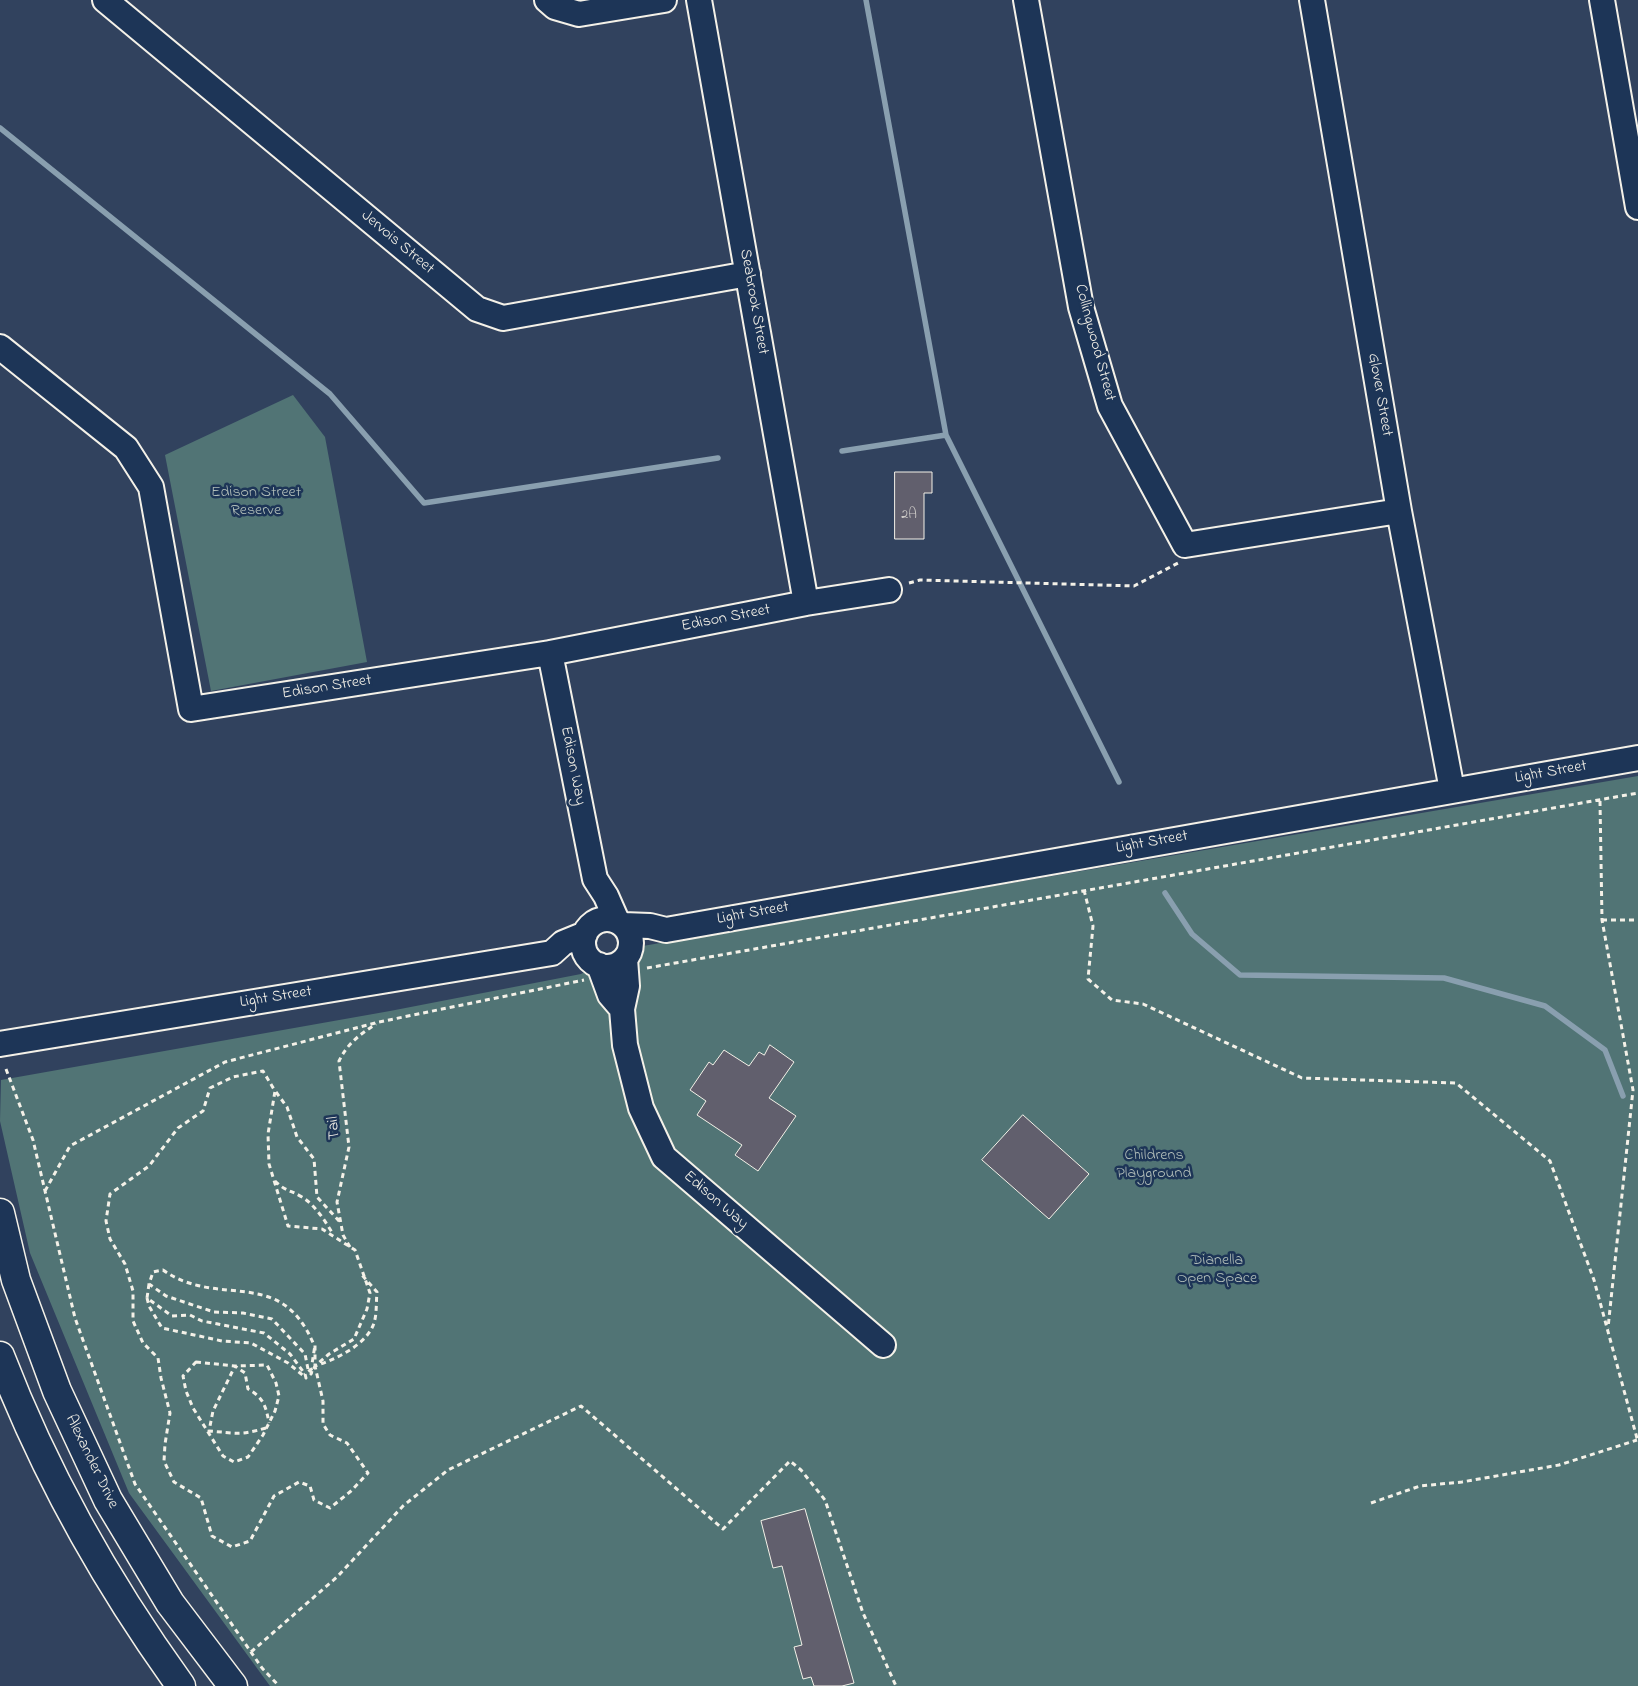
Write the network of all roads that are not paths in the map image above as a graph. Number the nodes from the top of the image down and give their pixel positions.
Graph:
1 (105, 0) edge
2 (547, 0) edge
3 (664, 0) edge
4 (699, 0) edge
5 (1026, 0) edge
6 (1312, 0) edge
7 (1602, 0) edge
8 (1638, 207) edge
9 (748, 274) junction
10 (0, 347) edge
11 (1399, 511) junction
12 (889, 590) road end
13 (806, 603) junction
14 (550, 653) junction
15 (1638, 758) edge
16 (1452, 790) junction
17 (594, 879) junction
18 (620, 923) junction
19 (666, 930) junction
20 (587, 931) junction
21 (552, 953) junction
22 (612, 963) junction
23 (0, 1044) edge
24 (0, 1213) edge
25 (883, 1345) dead end
26 (0, 1356) edge
27 (181, 1686) edge
28 (232, 1686) edge

1 - 9 street, Jervois Street
2 - 3 street
4 - 9 street, Seabrook Street
5 - 11 street, Collingwood Street
6 - 11 street, Glover Street
7 - 8 street
9 - 13 street, Seabrook Street
10 - 14 street, Edison Street
11 - 16 street, Glover Street
12 - 13 street, Edison Street
13 - 14 street, Edison Street
14 - 17 street, Edison Way
15 - 16 street, Light Street
16 - 19 street, Light Street
17 - 18 street, Edison Way
17 - 20 street, Edison Way
18 - 19 street, Light Street
18 - 20 street
18 - 22 street
19 - 22 street, Light Street
20 - 21 street, Light Street
20 - 22 street
21 - 22 street, Light Street
21 - 23 street, Light Street
22 - 25 street, Edison Way
24 - 28 main road, Alexander Drive
26 - 27 main road

